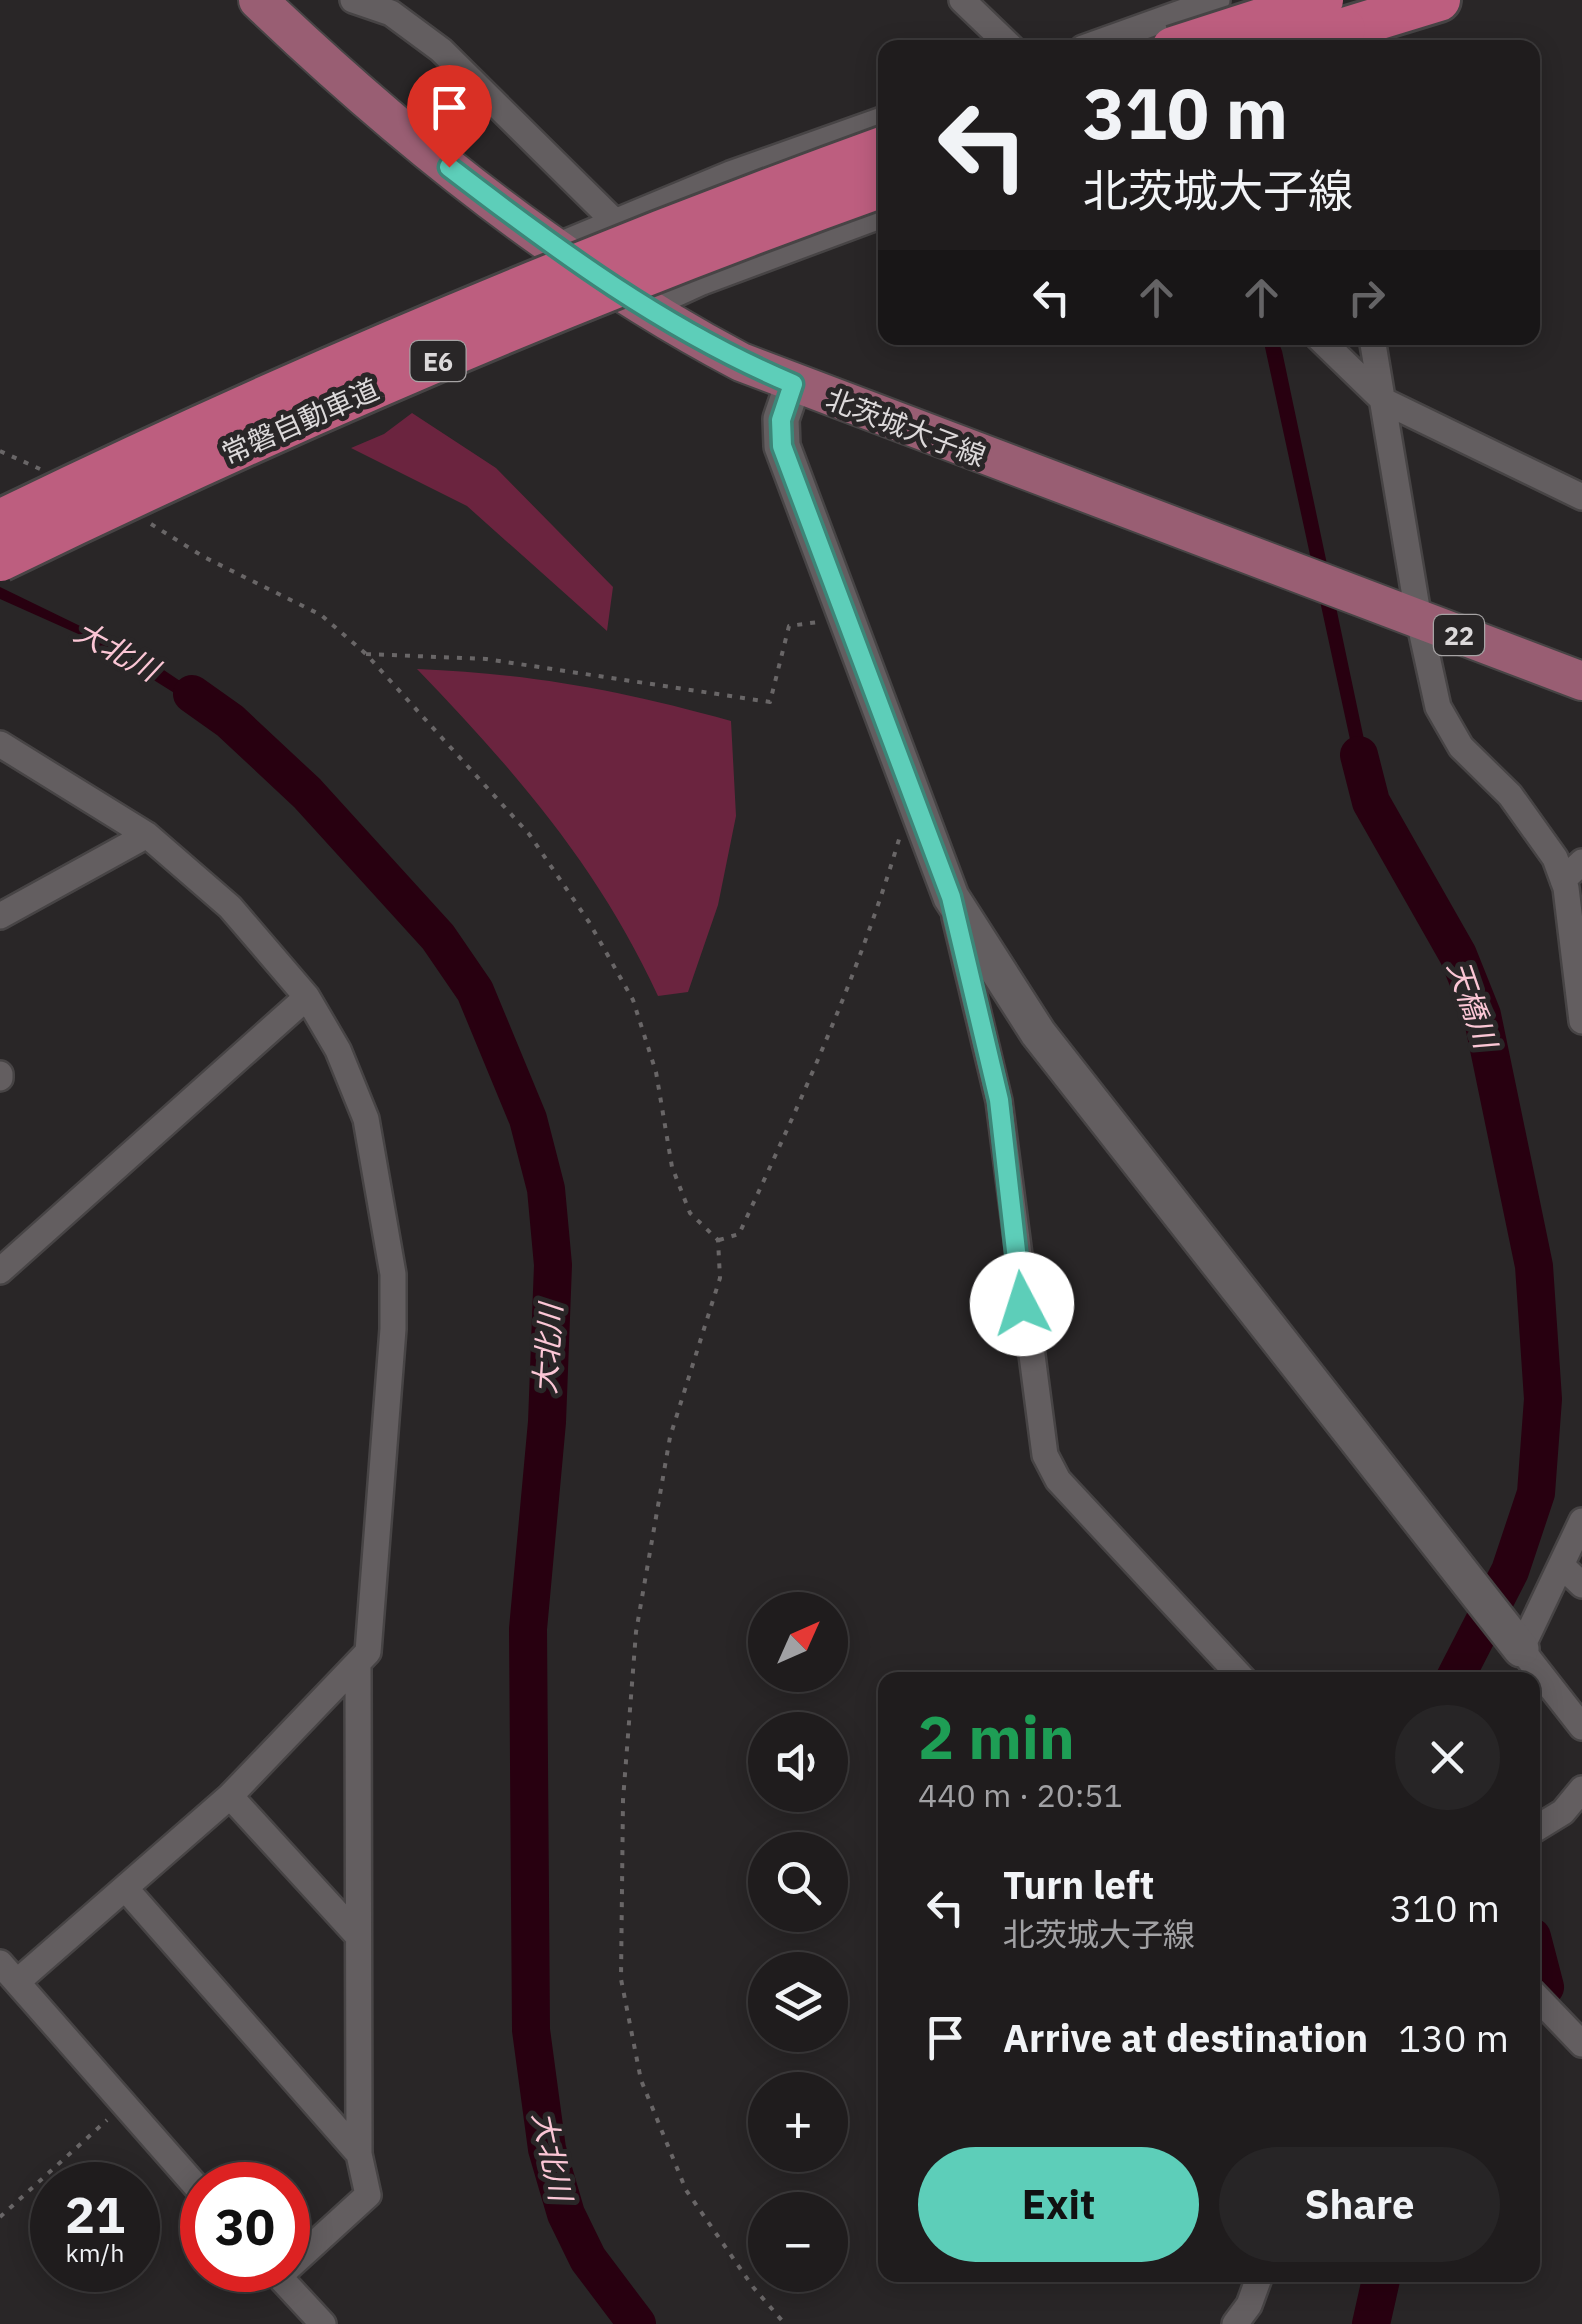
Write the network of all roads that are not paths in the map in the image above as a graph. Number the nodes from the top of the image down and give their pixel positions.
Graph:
1 (258, 0) edge
2 (353, 0) edge
3 (962, 0) edge
4 (1217, 0) edge
5 (1311, 0) edge
6 (1439, 0) edge
7 (1332, 26) edge
8 (1004, 40) edge
9 (1105, 40) edge
10 (1231, 40) edge
11 (1303, 40) edge
12 (878, 121) edge
13 (878, 151) edge
14 (878, 188) edge
15 (878, 217) edge
16 (615, 222) junction
17 (556, 246) junction
18 (645, 308) junction
19 (1325, 345) edge
20 (1373, 345) edge
21 (793, 384) junction
22 (1384, 401) junction
23 (1582, 498) edge
24 (0, 521) edge
25 (0, 560) edge
26 (1418, 620) junction
27 (1582, 680) edge
28 (0, 744) edge
29 (147, 835) junction
30 (1573, 871) edge
31 (951, 897) junction
32 (0, 916) edge
33 (308, 997) junction
34 (1582, 1021) edge
35 (0, 1271) edge
36 (1582, 1521) edge
37 (1561, 1565) junction
38 (1582, 1585) edge
39 (1521, 1648) junction
40 (358, 1667) junction
41 (1237, 1672) edge
42 (1540, 1672) edge
43 (1540, 1673) edge
44 (1582, 1727) edge
45 (1582, 1789) edge
46 (230, 1796) junction
47 (1540, 1826) edge
48 (125, 1888) junction
49 (358, 1936) junction
50 (8, 1972) edge
51 (1540, 2000) edge
52 (1582, 2044) edge
53 (360, 2154) junction
54 (180, 2168) edge
55 (310, 2246) edge
56 (1258, 2282) edge
57 (298, 2292) edge
58 (323, 2324) edge
59 (1235, 2324) edge

1 - 17 main road, 北茨城大子線 / 22
2 - 16 street
3 - 8 street
4 - 9 street
5 - 7 street
6 - 7 highway
7 - 10 highway, bridge
7 - 11 highway, bridge
12 - 16 street
13 - 24 highway, 常磐自動車道 / E6, bridge
14 - 25 highway, 常磐自動車道 / E6, bridge
15 - 18 street
16 - 17 street
17 - 18 main road, 北茨城大子線 / 22
18 - 21 main road, 北茨城大子線 / 22
19 - 22 street
20 - 22 street
21 - 26 main road, 北茨城大子線 / 22
21 - 31 street
22 - 23 street
22 - 26 street
26 - 27 main road, 北茨城大子線 / 22
26 - 30 street
28 - 29 street
29 - 32 street
29 - 33 street
30 - 34 street
31 - 39 street
31 - 41 street
33 - 35 street
33 - 40 street
36 - 37 street
37 - 38 street
37 - 39 street
39 - 42 street
40 - 46 street
40 - 49 street
43 - 44 street
45 - 47 street
46 - 48 street
46 - 49 street
48 - 50 street
48 - 53 street
49 - 53 street
50 - 54 street
51 - 52 street
53 - 55 street
56 - 59 street
57 - 58 street

